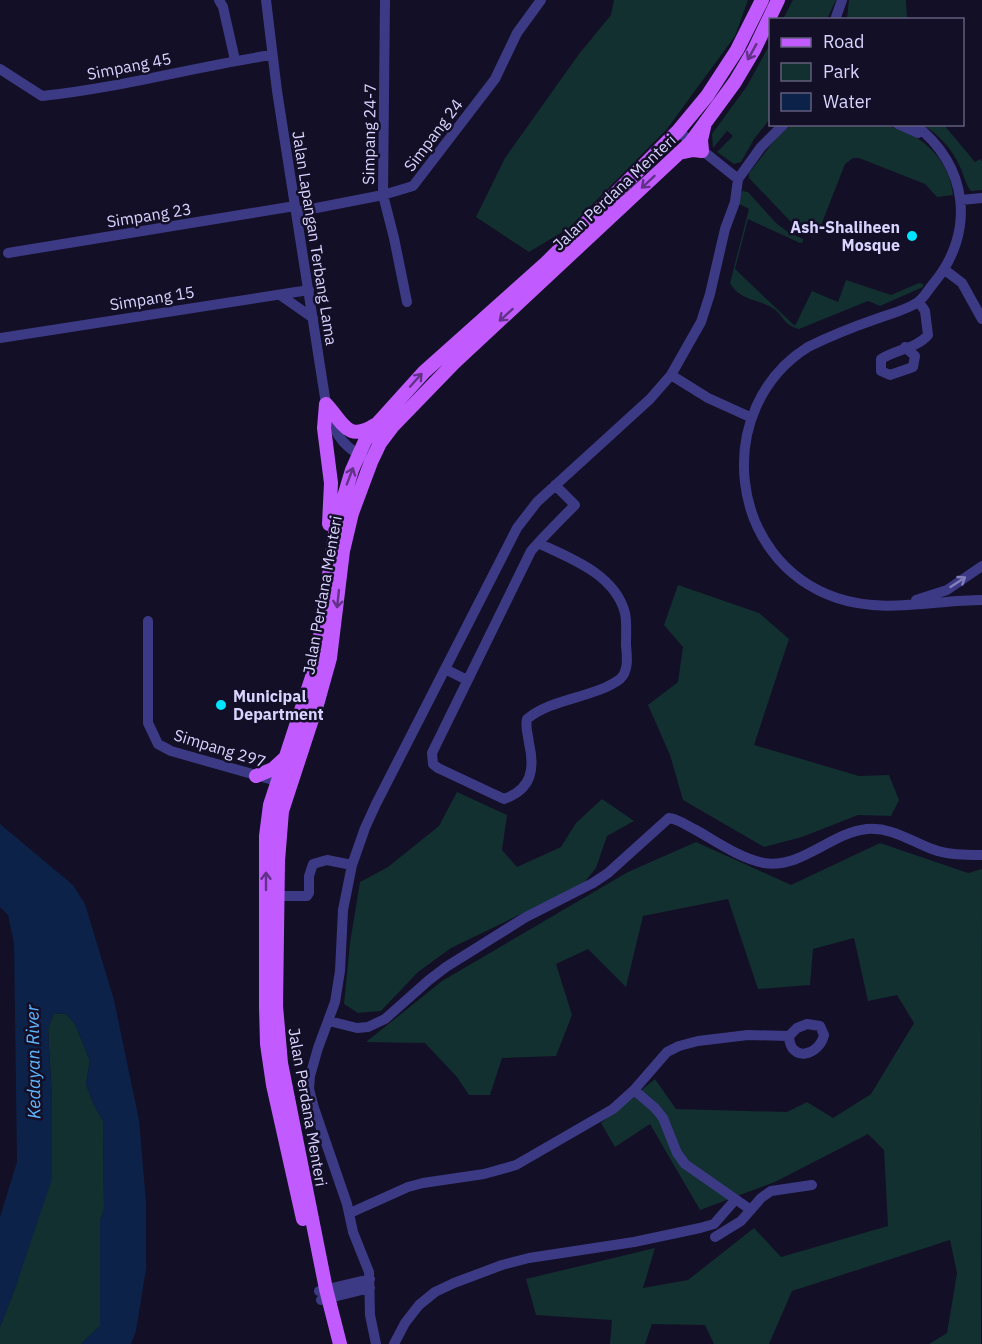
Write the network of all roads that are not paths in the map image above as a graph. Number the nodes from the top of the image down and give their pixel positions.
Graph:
1 (219, 0) edge
2 (266, 0) edge
3 (385, 0) edge
4 (541, 0) edge
5 (762, 0) edge
6 (778, 0) edge
7 (842, 0) edge
8 (769, 18) edge
9 (837, 18) edge
10 (769, 19) edge
11 (271, 55) junction
12 (235, 60) junction
13 (0, 69) edge
14 (706, 122) junction
15 (771, 126) edge
16 (782, 126) edge
17 (902, 126) edge
18 (916, 126) edge
19 (678, 131) junction
20 (932, 141) junction
21 (691, 142) junction
22 (702, 151) junction
23 (679, 153) junction
24 (745, 168) junction
25 (738, 179) junction
26 (383, 195) junction
27 (982, 198) edge
28 (961, 200) junction
29 (295, 209) junction
30 (8, 253) dead end
31 (945, 270) junction
32 (309, 290) junction
33 (280, 295) junction
34 (407, 302) dead end
35 (919, 302) junction
36 (313, 318) junction
37 (982, 319) edge
38 (0, 338) edge
39 (906, 347) dead end
40 (671, 375) junction
41 (326, 404) junction
42 (750, 417) junction
43 (377, 424) junction
44 (365, 458) junction
45 (555, 485) junction
46 (538, 543) junction
47 (982, 566) edge
48 (329, 568) junction
49 (982, 600) edge
50 (893, 606) junction
51 (148, 621) dead end
52 (445, 669) junction
53 (467, 680) junction
54 (286, 757) junction
55 (256, 776) junction
56 (284, 783) junction
57 (270, 806) junction
58 (982, 855) edge
59 (352, 865) junction
60 (277, 896) junction
61 (329, 1021) junction
62 (789, 1036) dead end
63 (634, 1090) junction
64 (812, 1185) dead end
65 (735, 1200) junction
66 (751, 1210) junction
67 (350, 1213) junction
68 (715, 1237) dead end
69 (370, 1284) junction
70 (324, 1294) junction
71 (332, 1344) edge
72 (340, 1344) edge
73 (376, 1344) edge
74 (394, 1344) edge

1 - 12 street
2 - 11 street, Jalan Lapangan Terbang Lama
3 - 26 street, Simpang 24-7
4 - 26 street, Simpang 24
5 - 19 main road, Jalan Perdana Menteri
6 -> 8 main road, Jalan Perdana Menteri
7 - 9 street
10 -> 14 main road, Jalan Perdana Menteri
11 - 12 street, Simpang 45
11 - 29 street, Jalan Lapangan Terbang Lama
12 - 13 street, Simpang 45
14 - 21 main road, Jalan Perdana Menteri
14 - 22 main road
15 - 24 street
16 - 24 street
17 - 20 street
18 - 20 street
19 - 21 street
43 -> 19 main road, Jalan Perdana Menteri
20 - 28 street
21 - 22 street
21 - 23 main road, Jalan Perdana Menteri
22 - 23 main road
22 - 25 street
23 -> 44 main road, Jalan Perdana Menteri
24 - 25 street
25 - 40 street
26 - 29 street, Simpang 24
26 - 34 street, Simpang 24-7
27 - 28 street
28 - 31 street
29 - 30 street, Simpang 23
29 - 32 street, Jalan Lapangan Terbang Lama
31 - 35 street
31 - 37 street
32 - 33 street, Simpang 15
32 - 36 street, Jalan Lapangan Terbang Lama
33 - 36 street
33 - 38 street, Simpang 15
35 - 39 street
35 - 42 street
36 - 41 street, Jalan Lapangan Terbang Lama
40 - 42 street
40 - 45 street
41 - 43 main road
41 - 44 street, Jalan Lapangan Terbang Lama
41 - 48 main road
42 - 50 street
43 - 44 main road, Jalan Perdana Menteri
48 -> 44 main road, Jalan Perdana Menteri
44 -> 56 main road, Jalan Perdana Menteri
45 - 46 street
45 - 52 street
46 - 53 street
46 - 53 street
50 -> 47 street
48 - 54 main road, Jalan Perdana Menteri
49 - 50 street
51 - 55 street, Simpang 297
52 - 53 street
52 - 59 street
54 - 55 main road
54 - 56 main road, Jalan Perdana Menteri
55 - 56 street, Simpang 297
55 - 57 main road
56 - 57 main road, Jalan Perdana Menteri
56 - 60 main road, Jalan Perdana Menteri
70 -> 57 main road, Jalan Perdana Menteri
58 - 61 street
59 - 60 street
59 - 61 street
60 - 70 main road, Jalan Perdana Menteri
61 - 67 street
62 - 63 street
63 - 65 street
63 - 67 street
64 - 66 street
65 - 66 street
65 - 74 street
66 - 68 street
67 - 69 street
69 - 70 street
69 - 73 street
70 - 71 main road, Jalan Perdana Menteri
70 - 72 main road, Jalan Perdana Menteri

